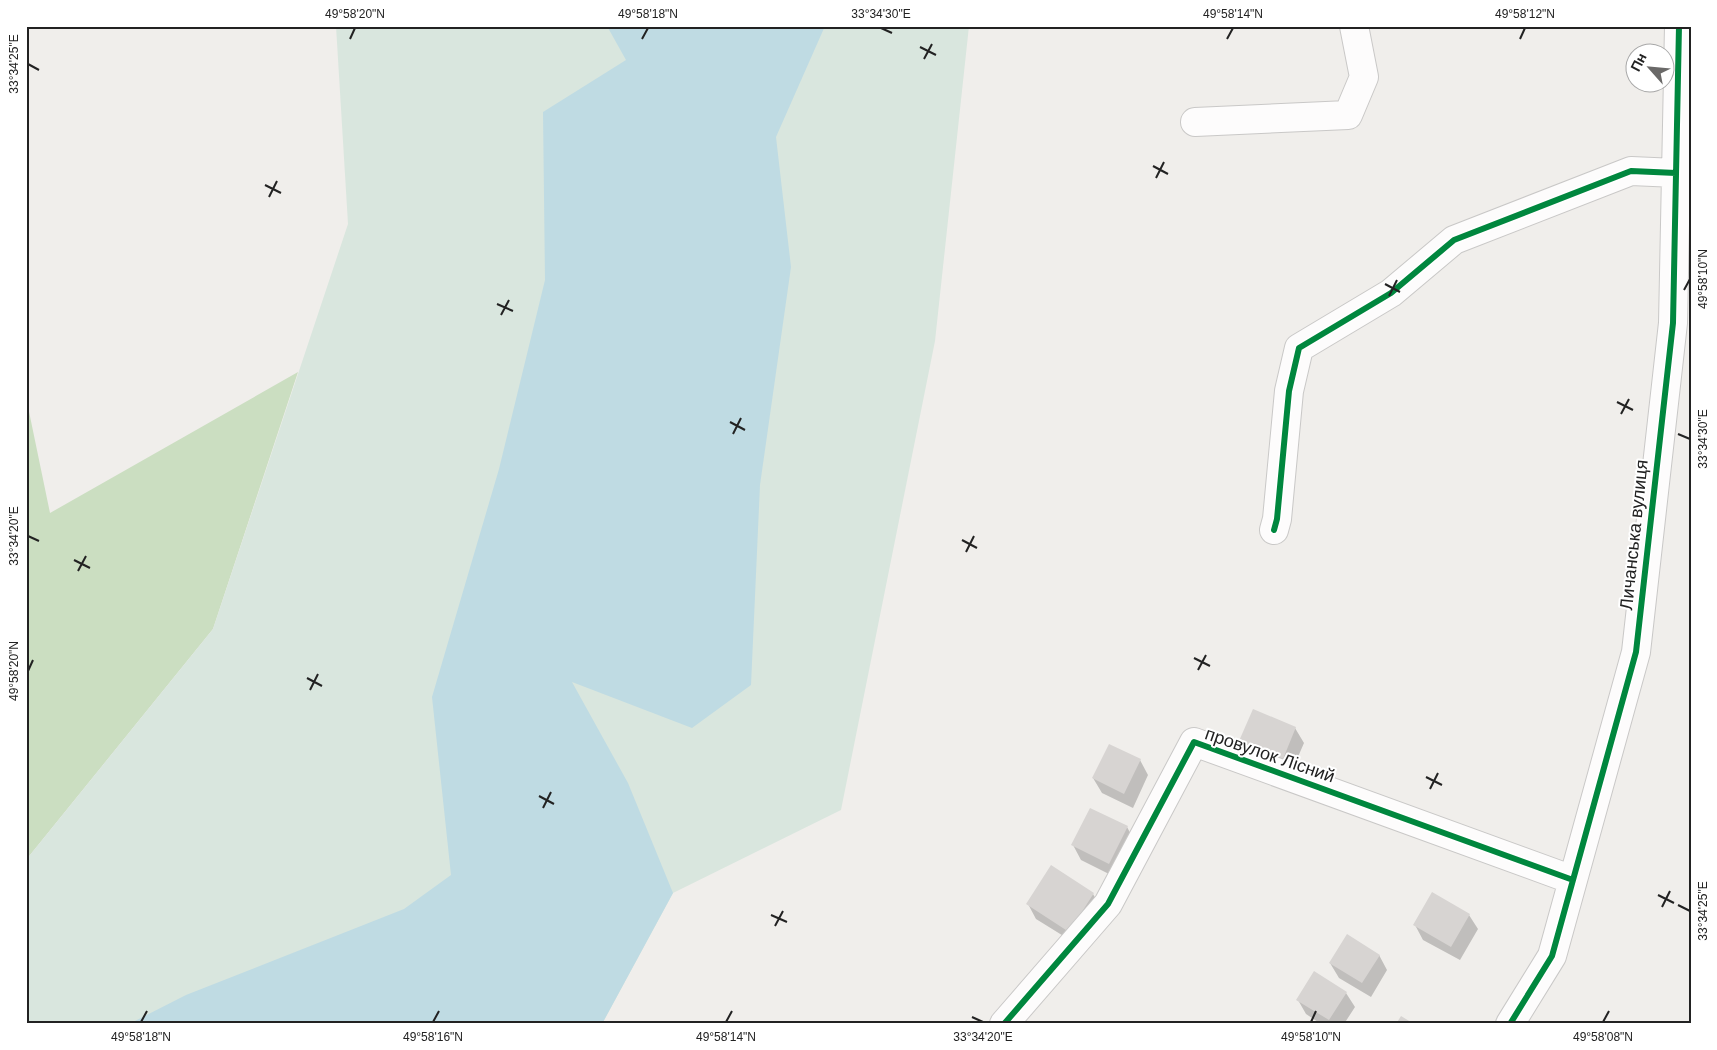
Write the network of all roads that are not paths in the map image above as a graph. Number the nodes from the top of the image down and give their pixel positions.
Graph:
1 (1354, 26) edge
2 (1679, 26) edge
3 (1195, 122) dead end
4 (1676, 173) junction
5 (1274, 530) dead end
6 (1573, 880) junction
7 (1004, 1024) edge
8 (1510, 1024) edge

1 - 3 street
2 - 4 street, Личанська вулиця
4 - 5 street
4 - 6 street, Личанська вулиця
6 - 7 street, провулок Лісний
6 - 8 street, Личанська вулиця

